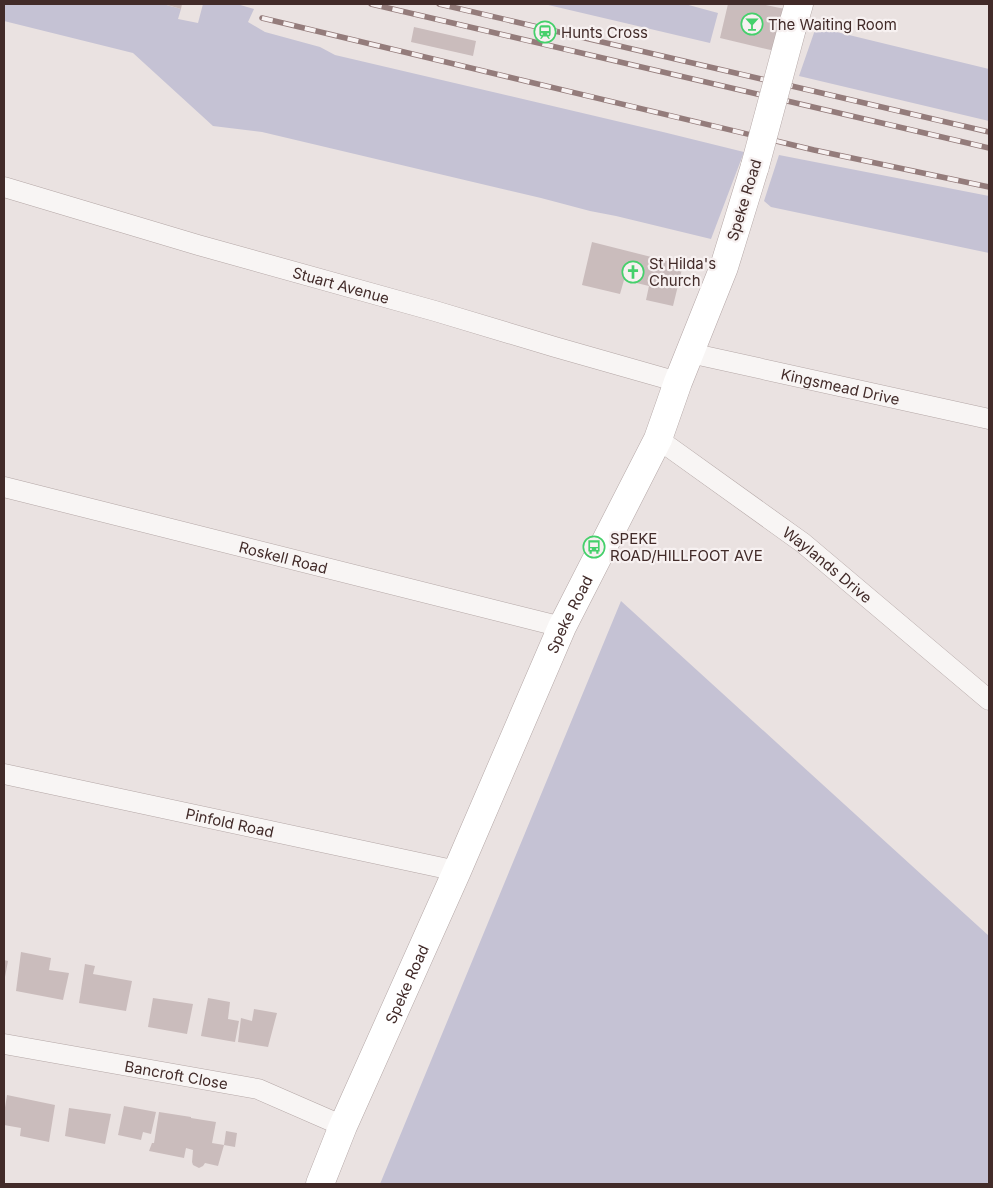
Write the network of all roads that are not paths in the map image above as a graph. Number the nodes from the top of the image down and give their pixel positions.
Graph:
1 (795, 16) edge
2 (4, 187) edge
3 (690, 353) junction
4 (678, 382) junction
5 (989, 419) edge
6 (658, 438) junction
7 (4, 488) edge
8 (562, 627) junction
9 (989, 700) edge
10 (4, 774) edge
11 (457, 871) junction
12 (4, 1044) edge
13 (343, 1126) junction
14 (320, 1184) edge

1 - 3 street, Speke Road, bridge
2 - 4 street, Stuart Avenue
3 - 4 street, Speke Road
3 - 5 street, Kingsmead Drive
4 - 6 street, Speke Road
6 - 8 street, Speke Road
6 - 9 street, Waylands Drive
7 - 8 street, Roskell Road
8 - 11 street, Speke Road
10 - 11 street, Pinfold Road
11 - 13 street, Speke Road
12 - 13 street, Bancroft Close
13 - 14 street, Speke Road

